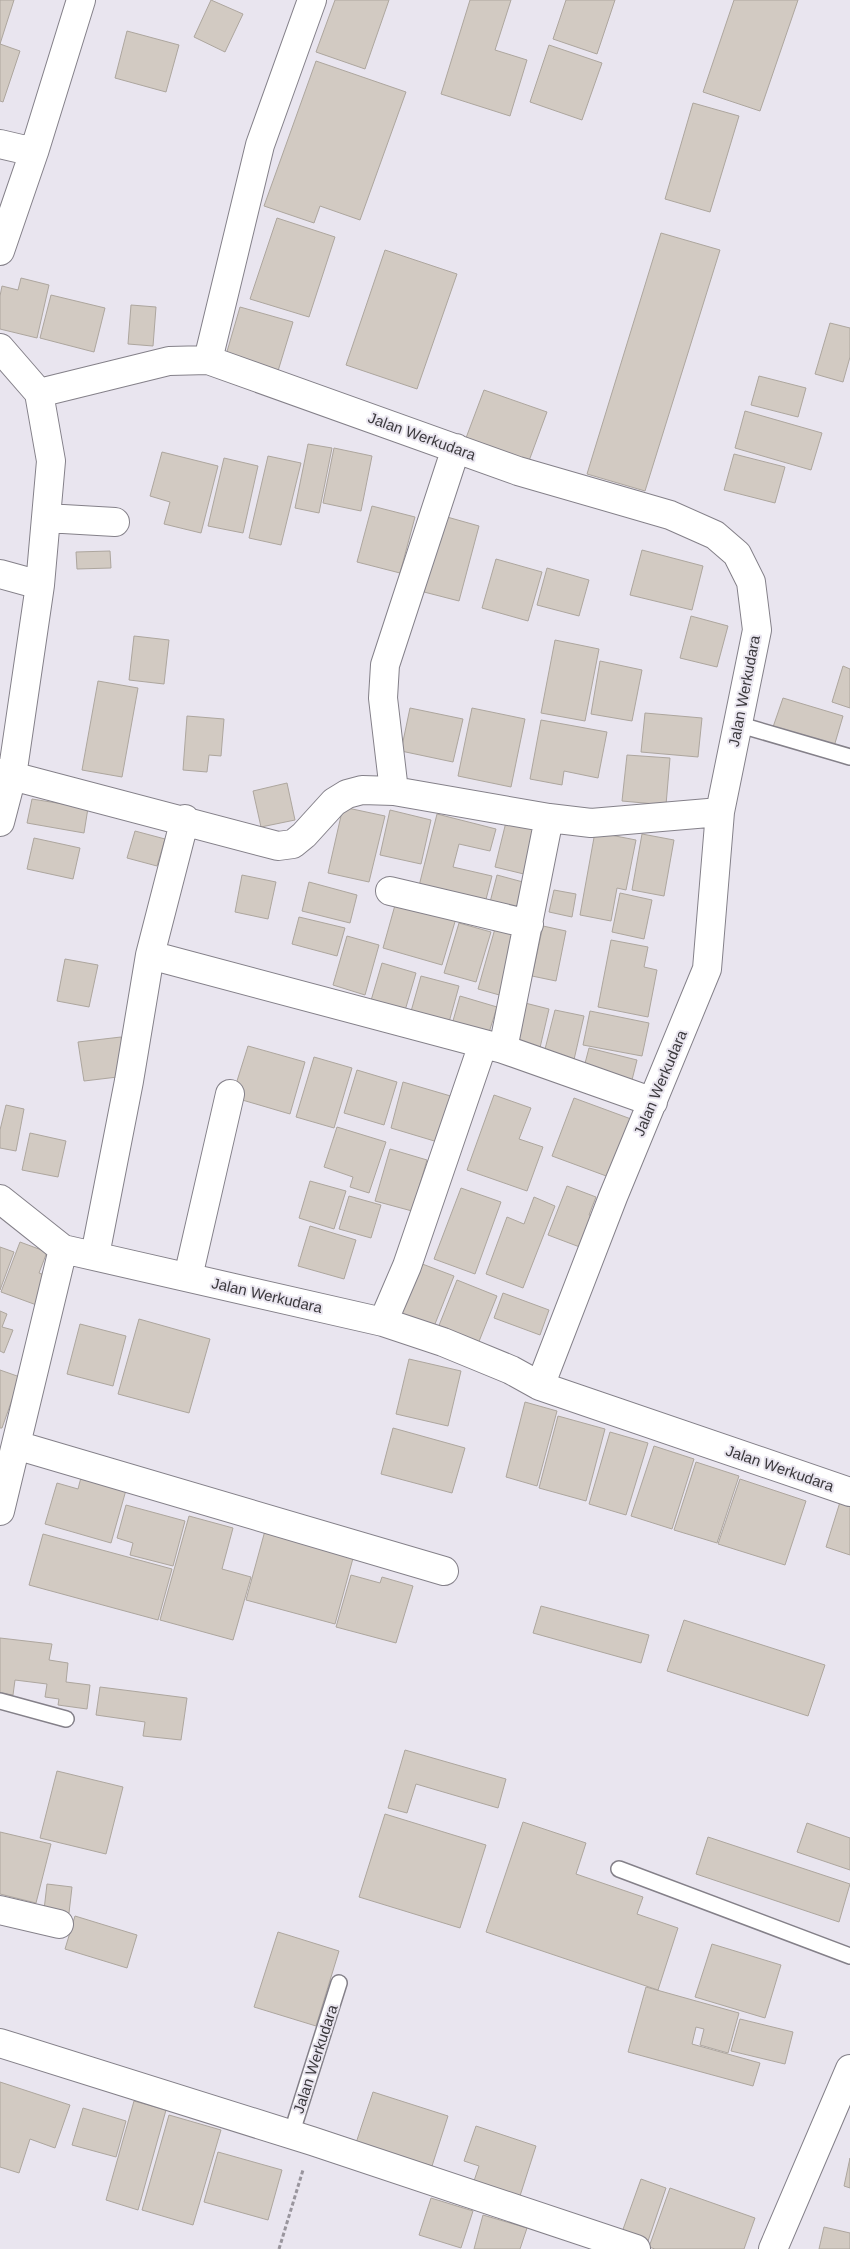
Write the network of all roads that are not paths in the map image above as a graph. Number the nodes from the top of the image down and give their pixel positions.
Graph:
1 (81, 0) edge
2 (312, 0) edge
3 (0, 144) edge
4 (34, 152) junction
5 (0, 250) edge
6 (0, 348) edge
7 (208, 360) junction
8 (38, 393) junction
9 (456, 448) junction
10 (46, 518) junction
11 (115, 522) dead end
12 (0, 574) edge
13 (40, 585) junction
14 (737, 724) junction
15 (850, 757) edge
16 (6, 774) edge
17 (394, 791) junction
18 (720, 812) junction
19 (550, 818) junction
20 (185, 820) junction
21 (0, 822) edge
22 (390, 890) dead end
23 (529, 924) junction
24 (150, 955) junction
25 (493, 1046) junction
26 (230, 1094) dead end
27 (653, 1102) junction
28 (0, 1199) edge
29 (63, 1249) junction
30 (95, 1255) junction
31 (188, 1277) junction
32 (383, 1322) junction
33 (540, 1386) junction
34 (16, 1445) junction
35 (850, 1492) edge
36 (0, 1511) edge
37 (444, 1571) dead end
38 (0, 1701) edge
39 (66, 1718) dead end
40 (618, 1869) dead end
41 (0, 1910) edge
42 (58, 1924) dead end
43 (850, 1956) edge
44 (339, 1983) dead end
45 (0, 2043) edge
46 (850, 2069) edge
47 (302, 2138) junction
48 (636, 2249) edge
49 (773, 2249) edge

1 - 4 street
2 - 7 street
3 - 4 street
4 - 5 street
6 - 8 street
7 - 8 street, Jalan Werkudara
7 - 9 street, Jalan Werkudara
8 - 10 street
9 - 14 street, Jalan Werkudara
9 - 17 street
10 - 11 street
10 - 13 street
12 - 13 street
13 - 16 street
14 - 15 lane
14 - 18 street, Jalan Werkudara
16 - 20 street
16 - 21 street
17 - 19 street
17 - 20 street
18 - 19 street
18 - 27 street, Jalan Werkudara
19 - 23 street
20 - 24 street
22 - 23 street
23 - 25 street
24 - 25 street
24 - 30 street
25 - 27 street
25 - 32 street
26 - 31 street
27 - 33 street, Jalan Werkudara
28 - 29 street, Jalan Werkudara
29 - 30 street, Jalan Werkudara
29 - 34 street
30 - 31 street, Jalan Werkudara
31 - 32 street, Jalan Werkudara
32 - 33 street, Jalan Werkudara
33 - 35 street, Jalan Werkudara
34 - 36 street
34 - 37 street
38 - 39 lane
40 - 43 lane
41 - 42 street
44 - 47 lane, Jalan Werkudara
45 - 47 street
46 - 49 street
47 - 48 street

